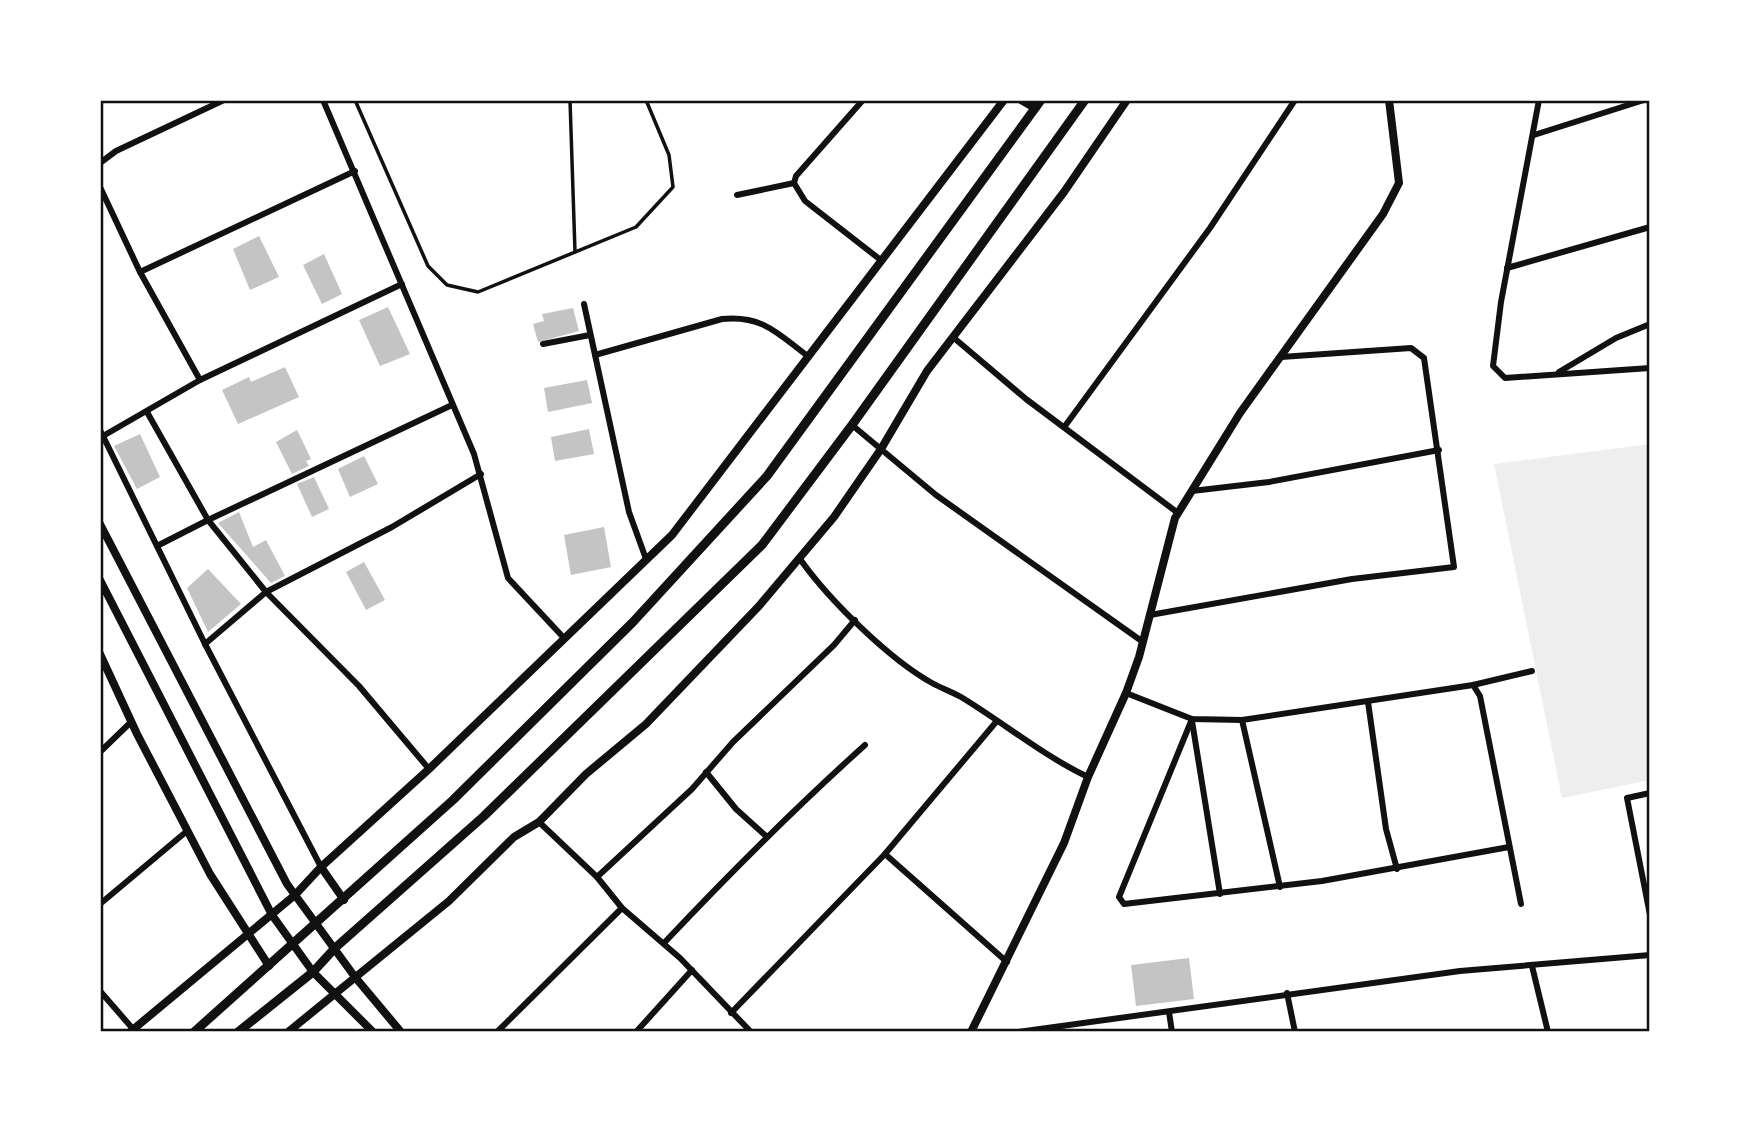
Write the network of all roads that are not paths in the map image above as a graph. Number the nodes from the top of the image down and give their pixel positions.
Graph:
1 (224, 100) edge
2 (323, 100) edge
3 (355, 100) edge
4 (570, 100) edge
5 (646, 100) edge
6 (863, 100) edge
7 (1003, 100) edge
8 (1021, 100) edge
9 (1085, 100) edge
10 (1127, 100) edge
11 (1295, 100) edge
12 (1389, 100) edge
13 (1539, 100) edge
14 (1644, 100) edge
15 (1038, 104) edge
16 (1534, 135) junction
17 (100, 163) edge
18 (355, 172) junction
19 (794, 183) junction
20 (100, 187) edge
21 (737, 195) dead end
22 (1648, 228) edge
23 (1650, 237) edge
24 (575, 252) junction
25 (882, 261) junction
26 (1507, 268) junction
27 (140, 272) junction
28 (402, 284) junction
29 (584, 304) dead end
30 (1650, 324) edge
31 (590, 335) junction
32 (954, 338) junction
33 (543, 344) dead end
34 (595, 355) junction
35 (809, 357) junction
36 (1281, 357) junction
37 (1650, 368) edge
38 (1557, 374) junction
39 (200, 380) junction
40 (452, 405) junction
41 (147, 412) junction
42 (852, 425) junction
43 (1065, 426) junction
44 (101, 433) edge
45 (881, 449) junction
46 (1439, 450) junction
47 (481, 474) junction
48 (1192, 491) junction
49 (1178, 513) junction
50 (208, 520) junction
51 (100, 524) edge
52 (157, 546) junction
53 (646, 559) junction
54 (800, 559) junction
55 (100, 580) edge
56 (266, 593) junction
57 (1150, 615) junction
58 (855, 620) junction
59 (564, 638) junction
60 (1143, 642) junction
61 (205, 644) junction
62 (100, 654) edge
63 (1532, 671) dead end
64 (1473, 685) junction
65 (1126, 693) junction
66 (1368, 702) junction
67 (1192, 719) junction
68 (1242, 720) junction
69 (131, 722) junction
70 (996, 722) junction
71 (865, 745) dead end
72 (100, 752) edge
73 (429, 769) junction
74 (706, 772) junction
75 (1088, 777) junction
76 (1650, 793) edge
77 (540, 822) junction
78 (187, 831) junction
79 (767, 837) junction
80 (1509, 847) junction
81 (885, 854) junction
82 (321, 867) junction
83 (1397, 869) junction
84 (597, 877) junction
85 (1647, 884) edge
86 (1280, 887) junction
87 (1220, 894) junction
88 (295, 895) junction
89 (344, 900) junction
90 (100, 904) edge
91 (1521, 904) dead end
92 (622, 908) junction
93 (272, 915) junction
94 (1650, 915) edge
95 (317, 924) junction
96 (250, 933) junction
97 (664, 943) junction
98 (291, 944) junction
99 (335, 948) junction
100 (1650, 956) edge
101 (1007, 962) junction
102 (269, 966) junction
103 (1532, 966) junction
104 (692, 971) junction
105 (313, 972) junction
106 (355, 978) junction
107 (100, 991) edge
108 (336, 993) junction
109 (1287, 993) junction
110 (1168, 1012) junction
111 (731, 1013) junction
112 (1083, 1028) edge
113 (132, 1031) edge
114 (194, 1032) edge
115 (238, 1032) edge
116 (288, 1032) edge
117 (373, 1032) edge
118 (401, 1032) edge
119 (497, 1032) edge
120 (636, 1032) edge
121 (751, 1032) edge
122 (971, 1032) edge
123 (1018, 1032) edge
124 (1172, 1032) edge
125 (1295, 1032) edge
126 (1548, 1032) edge

1 - 17 street
2 - 18 street
3 - 24 lane
4 - 24 lane
5 - 24 lane
6 - 19 street
7 - 25 street
8 - 15 street
9 - 42 main road
10 - 32 street
11 - 43 street
12 - 36 street
13 - 16 street
14 - 16 street
15 - 89 main road
16 - 26 street
18 - 27 street
18 - 28 street
19 - 21 street
19 - 25 street
20 - 27 street
22 - 23 street
22 - 26 street
25 - 35 street
26 - 38 street
27 - 39 street
28 - 39 street
28 - 40 street
29 - 31 street
30 - 38 street
31 - 33 street
31 - 34 street
32 - 43 street
32 - 45 street
34 - 35 street
34 - 53 street
35 - 53 street
36 - 46 street
36 - 48 street
37 - 38 street
39 - 41 street
40 - 47 street
40 - 50 street
41 - 44 street
41 - 50 street
42 - 45 street
42 - 99 main road
43 - 49 street
44 - 52 street
45 - 54 street
45 - 60 street
46 - 48 street
46 - 57 street
47 - 56 street
47 - 59 street
48 - 49 street
49 - 57 street
50 - 52 street
50 - 56 street
51 - 88 street
52 - 61 street
53 - 59 street
54 - 58 street
54 - 77 street
55 - 93 street
56 - 61 street
56 - 73 street
57 - 60 street
58 - 70 street
58 - 74 street
59 - 73 street
60 - 65 street
61 - 82 street
62 - 69 street
63 - 64 street
64 - 66 street
64 - 80 street
65 - 67 street
65 - 75 street
66 - 68 street
66 - 83 street
67 - 68 street
67 - 87 street
67 - 87 street
68 - 86 street
69 - 72 street
69 - 78 street
70 - 75 street
70 - 81 street
71 - 79 street
73 - 82 street
74 - 79 street
74 - 84 street
75 - 101 street
76 - 85 street
77 - 84 street
77 - 106 street
78 - 90 street
78 - 96 street
79 - 97 street
80 - 83 street
80 - 91 street
81 - 101 street
81 - 111 street
82 - 88 street
82 - 89 street
83 - 86 street
84 - 92 street
85 - 94 street
86 - 87 street
88 - 93 street
88 - 95 street
89 - 95 main road
92 - 97 street
92 - 119 street
93 - 96 street
93 - 98 street
95 - 98 main road
95 - 99 street
96 - 102 street
96 - 113 street
97 - 104 street
98 - 102 main road
98 - 105 street
99 - 105 main road
99 - 106 street
100 - 103 street
101 - 122 street
102 - 114 main road
103 - 109 street
103 - 126 street
104 - 111 street
104 - 120 street
105 - 108 street
105 - 115 main road
106 - 108 street
106 - 118 street
107 - 113 street
108 - 116 street
108 - 117 street
109 - 110 street
109 - 125 street
110 - 112 street
110 - 124 street
111 - 121 street
112 - 123 street

